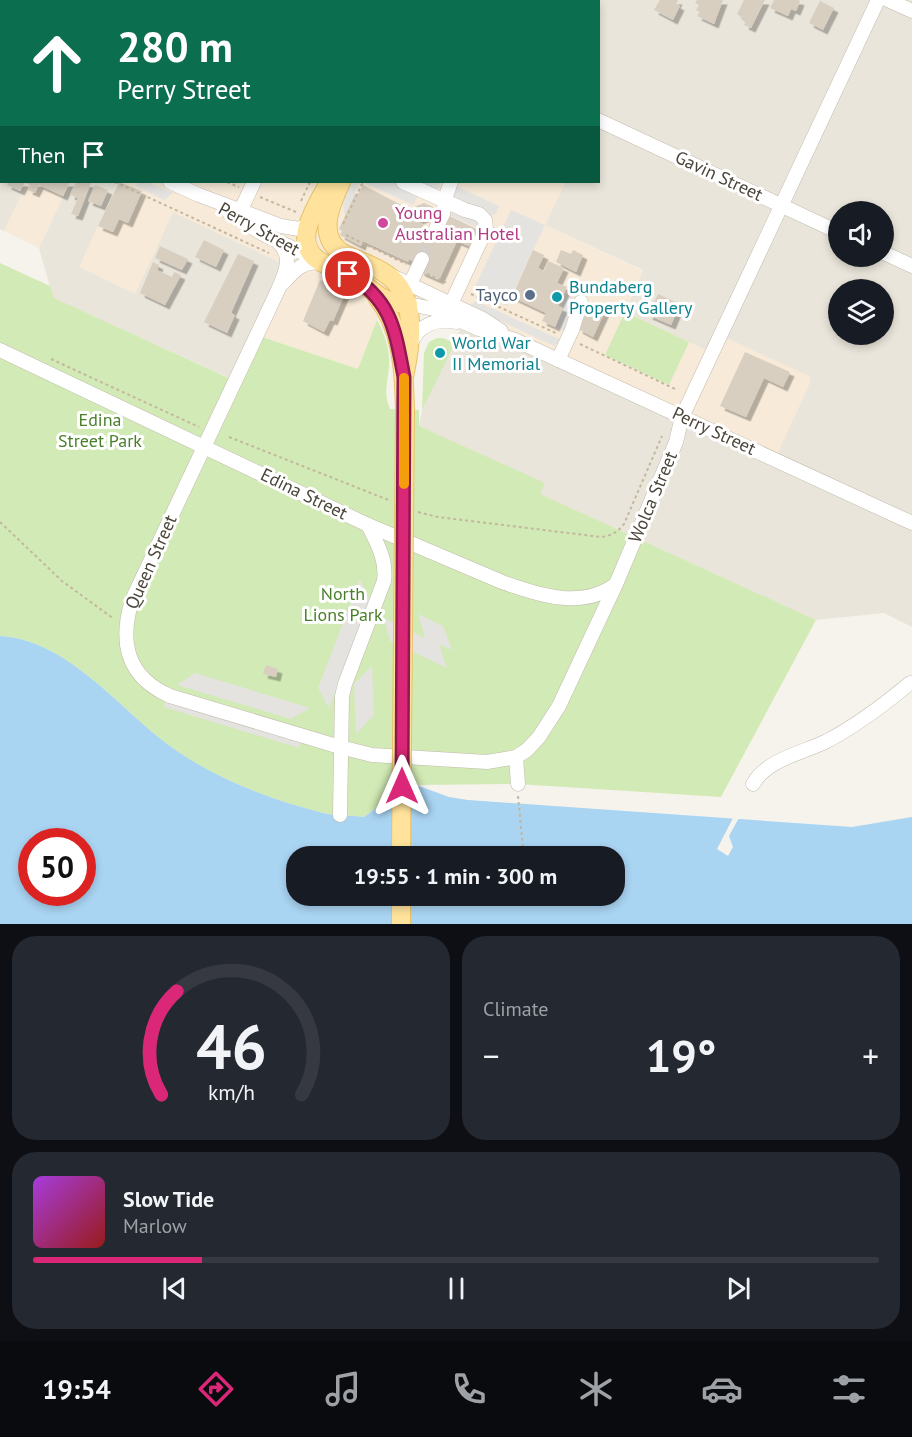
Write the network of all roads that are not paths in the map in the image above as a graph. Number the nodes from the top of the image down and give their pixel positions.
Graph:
1 (878, 0) edge
2 (888, 0) edge
3 (912, 11) edge
4 (600, 121) edge
5 (172, 183) edge
6 (329, 183) edge
7 (341, 183) edge
8 (405, 183) edge
9 (451, 183) edge
10 (251, 187) edge
11 (445, 201) junction
12 (782, 206) junction
13 (238, 215) junction
14 (308, 224) junction
15 (828, 227) edge
16 (434, 233) tunnel mouth
17 (274, 248) junction
18 (894, 258) edge
19 (332, 262) junction
20 (420, 264) tunnel mouth
21 (912, 266) edge
22 (386, 274) junction
23 (410, 284) junction
24 (278, 290) junction
25 (376, 296) junction
26 (580, 303) dead end
27 (408, 304) junction
28 (451, 304) junction
29 (479, 329) junction
30 (515, 340) junction
31 (410, 345) junction
32 (0, 350) edge
33 (558, 360) junction
34 (404, 377) junction
35 (682, 417) junction
36 (204, 445) junction
37 (912, 523) edge
38 (368, 525) junction
39 (400, 539) junction
40 (382, 555) junction
41 (616, 584) junction
42 (568, 598) junction
43 (592, 636) junction
44 (911, 683) edge
45 (341, 716) junction
46 (311, 738) junction
47 (340, 747) junction
48 (516, 757) junction
49 (518, 784) road end
50 (753, 784) dead end
51 (340, 815) dead end
52 (401, 846) edge
53 (401, 906) edge
54 (401, 924) edge

1 - 12 street, Wolca Street
2 - 3 street
4 - 12 street, Gavin Street
5 - 13 street, Perry Street
6 - 14 main road
7 - 19 main road
8 - 11 street
9 - 11 street
10 - 13 street
11 - 16 street
11 - 28 street
12 - 15 street, Gavin Street
12 - 35 street, Wolca Street
13 - 14 street, Perry Street
13 - 17 street, Perry Street
14 - 19 main road
17 - 19 street, Perry Street
17 - 24 street, Queen Street
18 - 21 street
19 - 22 main road, Perry Street
19 - 24 street, Queen Street
19 - 25 main road, Perry Street
20 - 23 street
22 - 23 street, Perry Street
22 - 27 main road
23 - 28 street, Perry Street
24 - 36 street, Queen Street
25 - 27 main road, Perry Street
25 - 34 main road
26 - 33 street
27 - 29 street, Perry Street
27 - 31 main road
28 - 30 street, Perry Street
29 - 30 street, Perry Street
29 - 31 street
30 - 33 street, Perry Street
31 - 34 main road
32 - 36 street, Edina Street
33 - 35 street, Perry Street
34 - 52 main road, bridge
35 - 37 street, Perry Street
35 - 41 street, Wolca Street
36 - 38 street, Edina Street
36 - 46 street, Queen Street
38 - 39 street, Edina Street
38 - 40 street
39 - 40 street
39 - 42 street, Edina Street
40 - 45 street
41 - 42 street, Edina Street
41 - 43 street, Wolca Street
42 - 43 street
43 - 48 street, Wolca Street
44 - 50 street
45 - 46 street
45 - 47 street
46 - 47 street, Queen Street
47 - 48 street
47 - 51 street
48 - 49 street
53 - 54 main road

